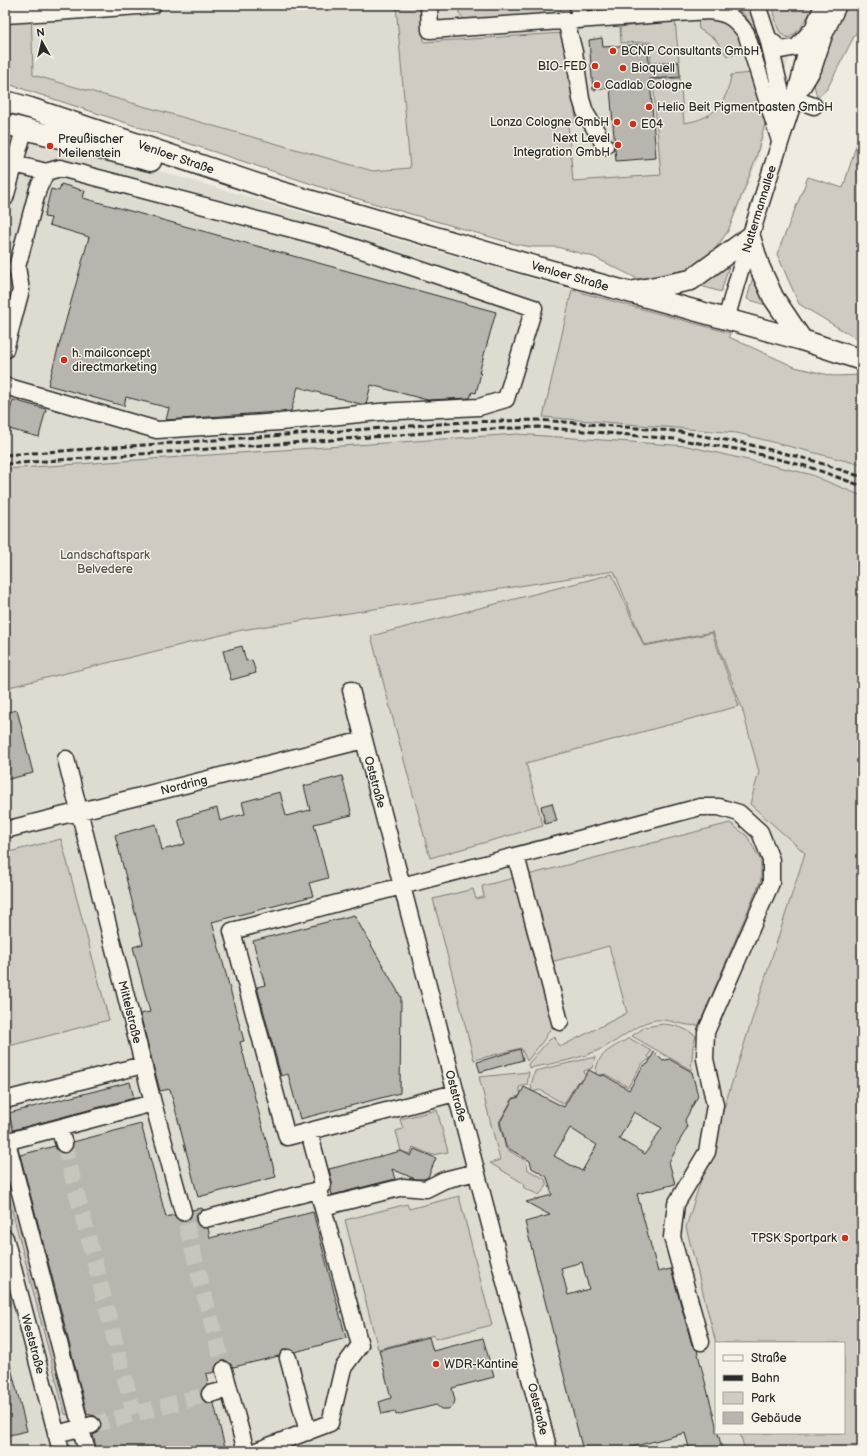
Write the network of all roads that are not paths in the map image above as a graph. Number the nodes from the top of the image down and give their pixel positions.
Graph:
1 (41, 5) edge
2 (153, 5) edge
3 (429, 5) edge
4 (757, 5) edge
5 (824, 5) edge
6 (838, 5) edge
7 (707, 8) edge
8 (56, 12) junction
9 (5, 16) edge
10 (575, 16) edge
11 (812, 31) junction
12 (768, 38) junction
13 (794, 98) junction
14 (5, 101) edge
15 (814, 106) dead end
16 (30, 108) junction
17 (787, 118) junction
18 (5, 124) edge
19 (24, 130) junction
20 (780, 141) junction
21 (605, 146) dead end
22 (15, 164) junction
23 (46, 172) junction
24 (278, 191) junction
25 (5, 198) edge
26 (750, 237) junction
27 (11, 266) edge
28 (629, 292) junction
29 (726, 320) junction
30 (802, 340) junction
31 (5, 350) edge
32 (862, 360) edge
33 (5, 386) edge
34 (351, 690) dead end
35 (364, 740) junction
36 (66, 759) dead end
37 (79, 812) junction
38 (5, 830) edge
39 (516, 856) junction
40 (402, 885) junction
41 (560, 1022) dead end
42 (143, 1065) junction
43 (455, 1093) junction
44 (5, 1100) edge
45 (153, 1103) junction
46 (59, 1128) junction
47 (309, 1132) junction
48 (6, 1142) edge
49 (64, 1144) tunnel mouth
50 (476, 1172) junction
51 (318, 1190) junction
52 (323, 1207) junction
53 (182, 1212) tunnel mouth
54 (206, 1219) dead end
55 (5, 1238) edge
56 (12, 1293) edge
57 (701, 1342) dead end
58 (288, 1358) dead end
59 (224, 1370) tunnel mouth
60 (230, 1389) junction
61 (210, 1394) tunnel mouth
62 (78, 1416) dead end
63 (308, 1432) junction
64 (56, 1434) junction
65 (87, 1438) tunnel mouth
66 (61, 1451) edge
67 (246, 1451) edge
68 (256, 1451) edge
69 (548, 1451) edge

1 - 8 street
2 - 8 street
3 - 10 street
4 - 12 street
5 - 11 street, Nattermannallee
6 - 13 street, Nattermannallee
7 - 10 street
7 - 20 street
8 - 9 street
10 - 21 street
11 - 12 street
11 - 13 street, Nattermannallee
12 - 17 street
13 - 15 street
13 - 17 street, Nattermannallee
14 - 16 main road, Venloer Straße
16 - 19 main road
16 - 24 main road, Venloer Straße
17 - 20 street, Nattermannallee
18 - 19 main road, Venloer Straße
19 - 22 street
19 - 24 main road, Venloer Straße
20 - 26 street, Nattermannallee
22 - 23 street
22 - 25 street
23 - 27 street
23 - 33 street
24 - 28 main road, Venloer Straße
26 - 28 main road
26 - 29 street, Nattermannallee
26 - 30 main road
27 - 31 street
28 - 29 main road, Venloer Straße
29 - 30 main road, Venloer Straße
30 - 32 main road, Venloer Straße
34 - 35 street, Oststraße
35 - 37 street, Nordring
35 - 40 street, Oststraße
36 - 37 street, Mittelstraße
37 - 38 street, Nordring
37 - 42 street, Mittelstraße
39 - 40 street
39 - 41 street
39 - 57 street
40 - 43 street, Oststraße
40 - 47 street
42 - 44 street
42 - 45 street, Mittelstraße
43 - 47 street
43 - 50 street, Oststraße
45 - 46 street
45 - 53 street, Mittelstraße
46 - 48 street
46 - 49 street
47 - 51 street
48 - 62 street
50 - 52 street
50 - 69 street, Oststraße
51 - 52 street
51 - 54 street
52 - 63 street
55 - 56 street, Weststraße
56 - 64 street, Weststraße
58 - 63 street
59 - 60 street
60 - 61 street
60 - 67 street
63 - 68 street
64 - 65 street
64 - 66 street, Weststraße

